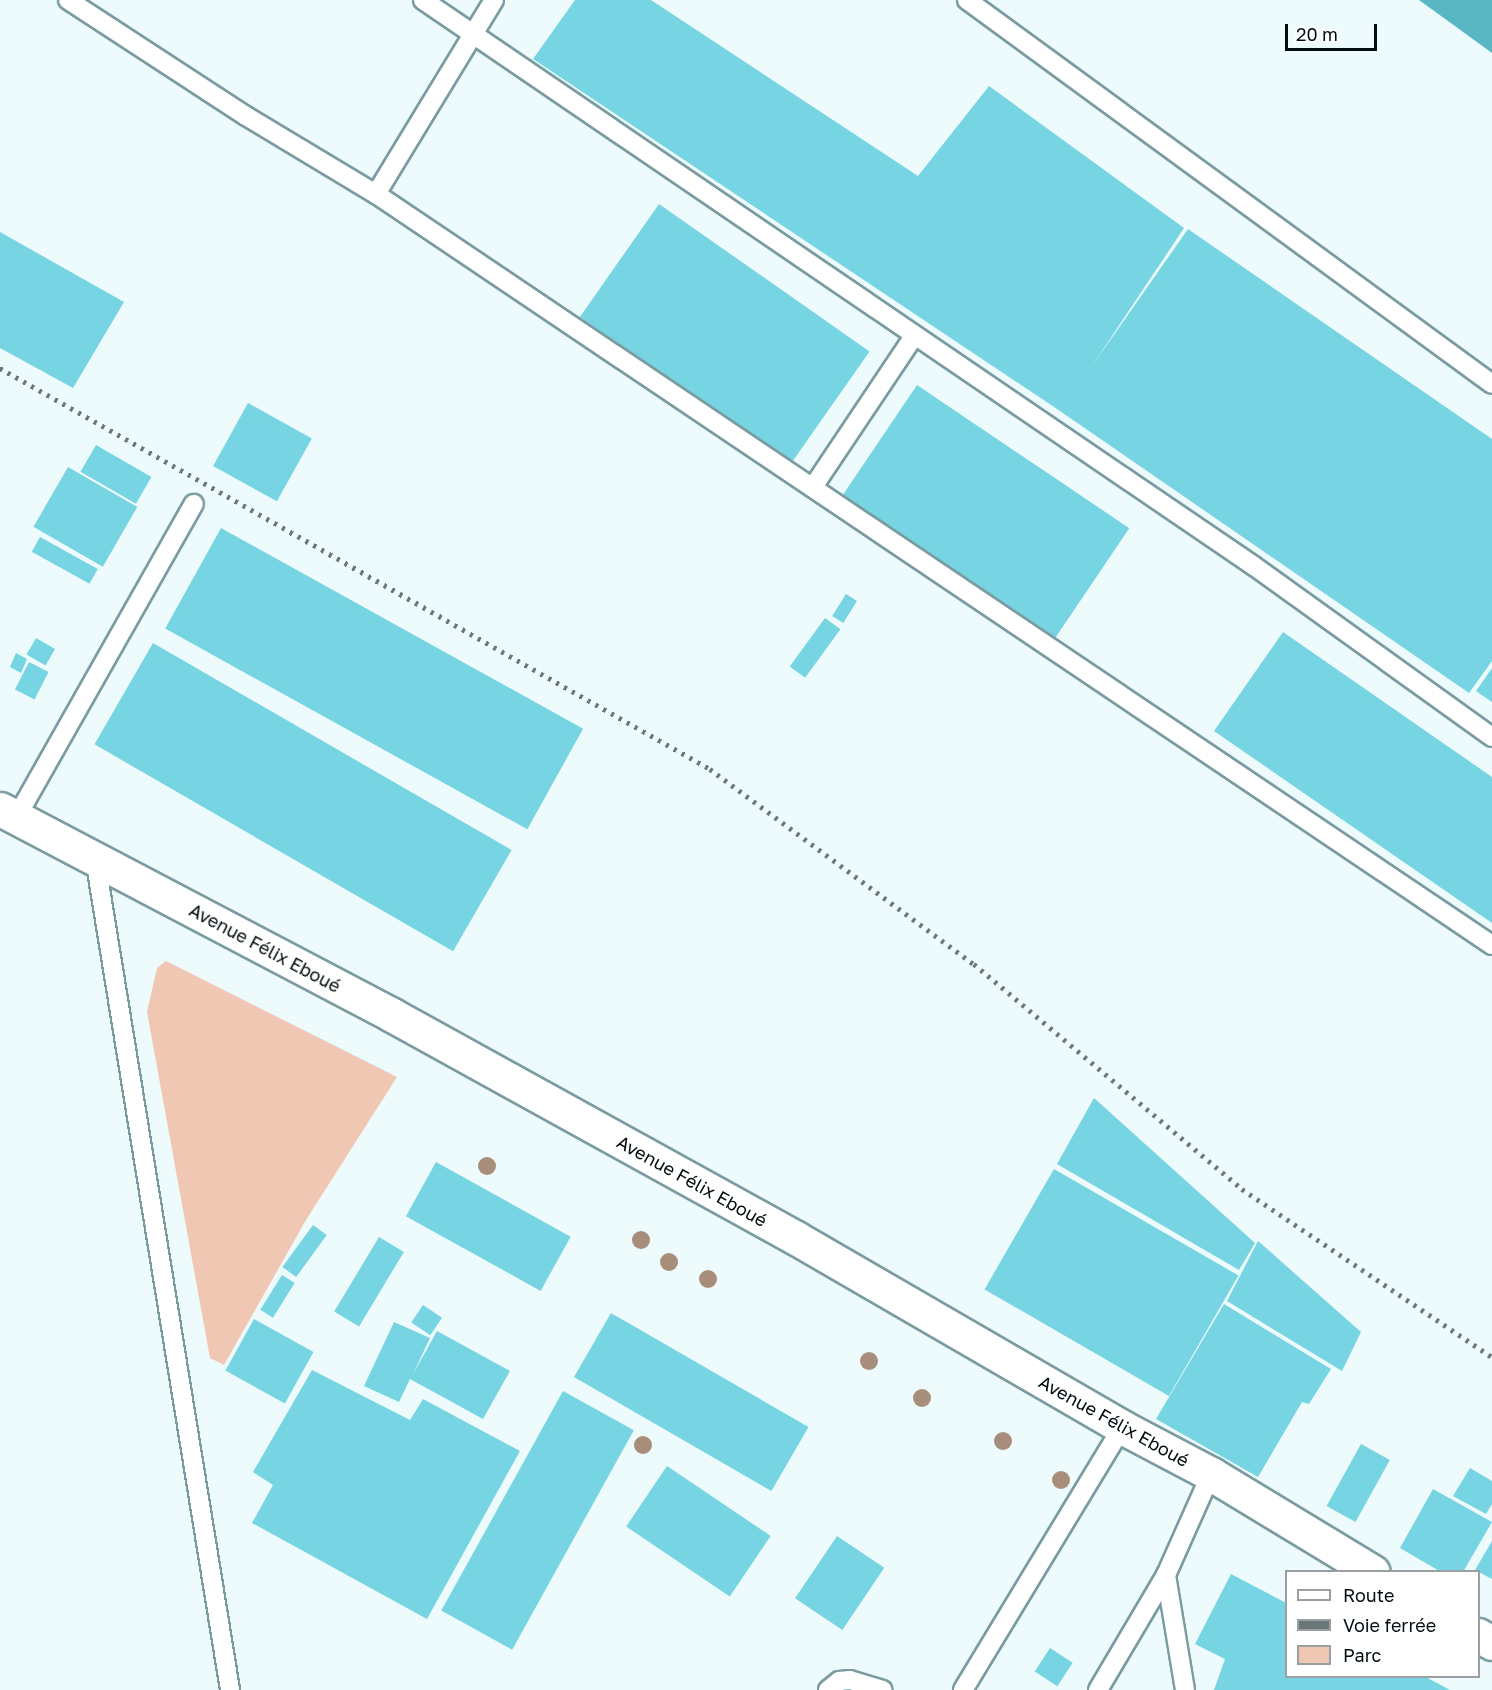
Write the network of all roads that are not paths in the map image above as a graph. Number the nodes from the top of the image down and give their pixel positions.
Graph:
1 (68, 0) edge
2 (423, 0) edge
3 (494, 0) edge
4 (967, 0) edge
5 (472, 33) junction
6 (376, 194) junction
7 (914, 336) junction
8 (1492, 384) edge
9 (813, 487) junction
10 (194, 504) dead end
11 (1492, 736) edge
12 (8, 814) edge
13 (95, 858) junction
14 (1492, 945) edge
15 (1122, 1427) junction
16 (1211, 1474) junction
17 (1370, 1570) edge
18 (1166, 1575) junction
19 (230, 1690) edge
20 (828, 1690) edge
21 (883, 1690) edge
22 (963, 1690) edge
23 (1098, 1690) edge
24 (1185, 1690) edge

1 - 6 lane
2 - 5 lane
3 - 5 lane
4 - 8 lane
5 - 6 lane
5 - 7 lane
6 - 9 lane
7 - 9 lane
7 - 11 lane
9 - 14 lane
10 - 12 lane
12 - 13 street, Avenue Félix Eboué
13 - 15 street, Avenue Félix Eboué
13 - 19 lane
15 - 16 street, Avenue Félix Eboué
15 - 22 lane
16 - 17 street, Avenue Félix Eboué
16 - 18 lane
18 - 23 lane
18 - 24 lane
20 - 21 lane

